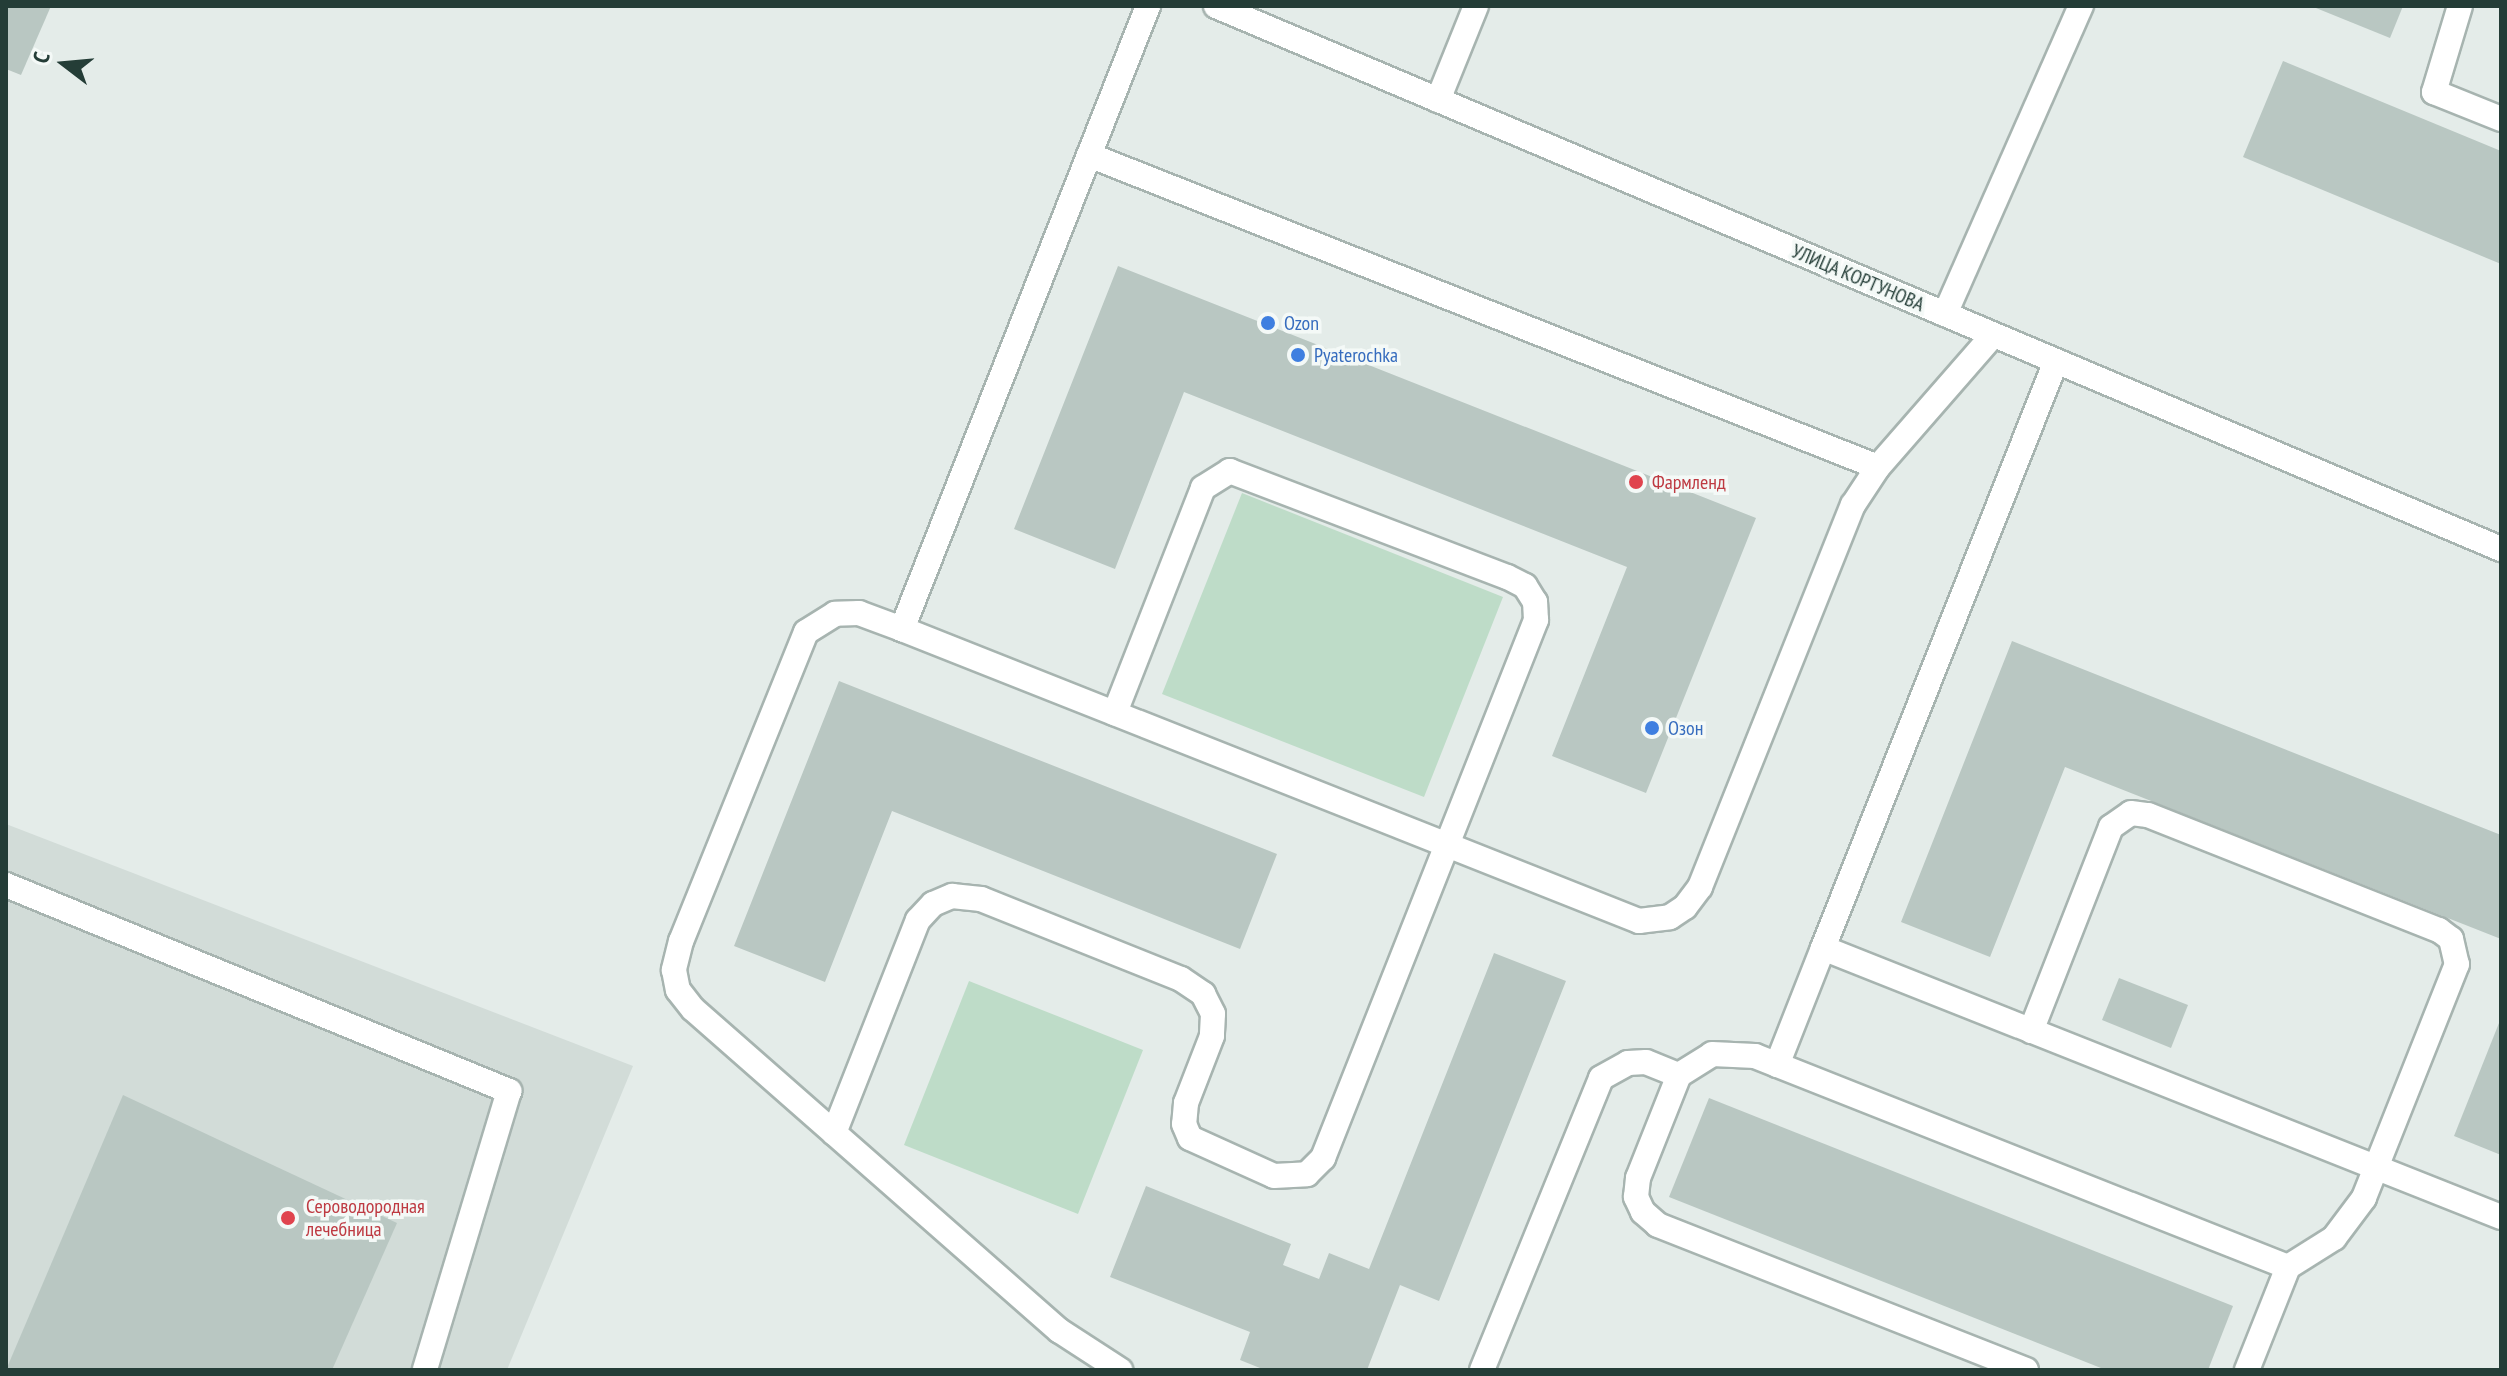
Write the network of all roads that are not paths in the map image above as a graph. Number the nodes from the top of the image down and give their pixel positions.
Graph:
1 (1148, 6) edge
2 (1216, 6) edge
3 (1476, 6) edge
4 (2081, 6) edge
5 (2460, 6) edge
6 (1438, 100) junction
7 (2501, 119) edge
8 (1089, 155) junction
9 (1945, 314) junction
10 (1993, 335) junction
11 (2056, 361) junction
12 (1878, 467) junction
13 (2501, 549) edge
14 (902, 629) junction
15 (1115, 713) junction
16 (1447, 845) junction
17 (6, 885) edge
18 (1823, 948) junction
19 (2031, 1031) junction
20 (1777, 1065) junction
21 (1679, 1075) junction
22 (834, 1133) junction
23 (2376, 1168) junction
24 (2501, 1217) edge
25 (2288, 1267) junction
26 (425, 1370) edge
27 (1120, 1370) edge
28 (1482, 1370) edge
29 (2026, 1370) edge
30 (2247, 1370) edge

1 - 8 main road
2 - 6 main road, УЛИЦА КОРТУНОВА
3 - 6 main road
4 - 9 main road
5 - 7 main road
6 - 9 main road, УЛИЦА КОРТУНОВА
8 - 12 main road
8 - 14 main road
9 - 10 main road, УЛИЦА КОРТУНОВА
10 - 11 main road, УЛИЦА КОРТУНОВА
10 - 12 main road
11 - 13 main road, УЛИЦА КОРТУНОВА
11 - 18 main road
12 - 16 main road
14 - 15 main road
14 - 22 main road
15 - 16 main road
15 - 16 main road
16 - 22 main road
17 - 26 main road
18 - 19 main road
18 - 20 main road
19 - 23 main road
19 - 23 main road
20 - 21 main road
20 - 25 main road
21 - 28 main road
21 - 29 main road
22 - 27 main road
23 - 24 main road
23 - 25 main road
25 - 30 main road

